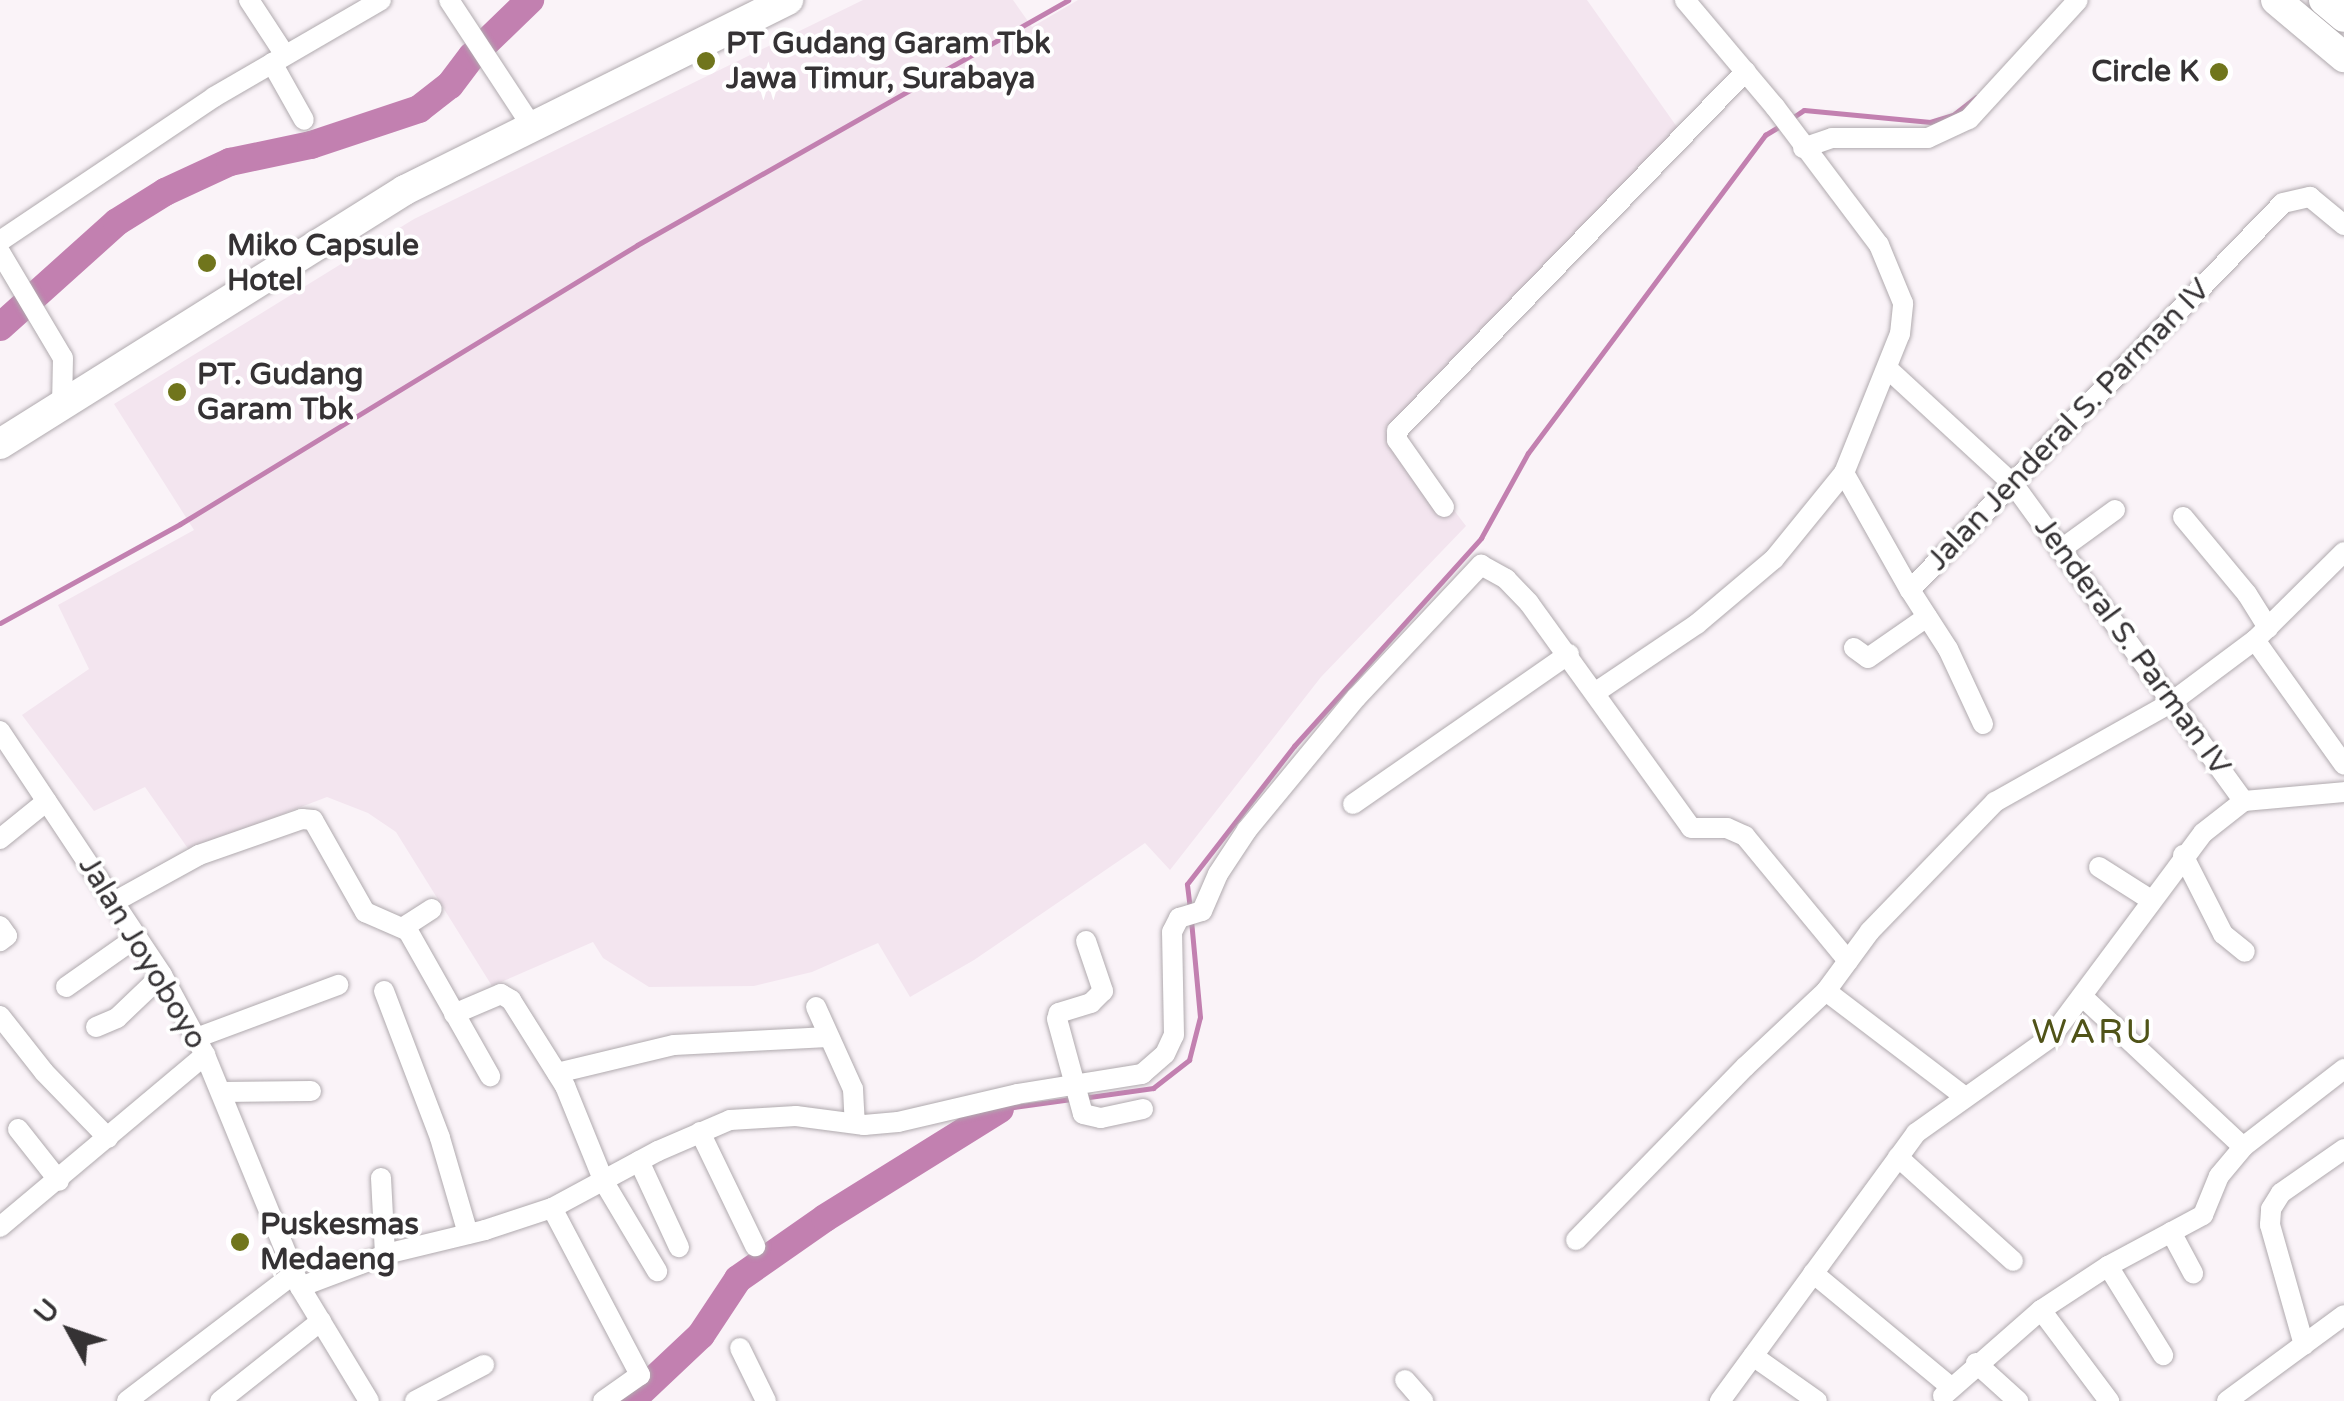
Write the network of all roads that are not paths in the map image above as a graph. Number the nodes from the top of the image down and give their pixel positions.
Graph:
1 (249, 0) edge
2 (382, 0) edge
3 (449, 0) edge
4 (788, 0) edge
5 (1685, 0) edge
6 (2078, 0) edge
7 (2276, 0) edge
8 (2324, 0) edge
9 (2344, 17) edge
10 (2344, 56) edge
11 (278, 59) junction
12 (1746, 72) junction
13 (304, 120) dead end
14 (531, 125) junction
15 (1799, 141) junction
16 (2344, 225) edge
17 (0, 241) edge
18 (0, 252) edge
19 (63, 358) junction
20 (1888, 370) junction
21 (104, 379) junction
22 (62, 406) junction
23 (0, 444) edge
24 (1844, 473) junction
25 (2014, 485) junction
26 (1444, 507) dead end
27 (2115, 510) dead end
28 (2183, 517) dead end
29 (2060, 550) junction
30 (2342, 558) edge
31 (1910, 590) junction
32 (1927, 618) junction
33 (2261, 634) junction
34 (1854, 648) dead end
35 (1569, 654) junction
36 (1596, 692) junction
37 (2169, 704) junction
38 (1983, 724) dead end
39 (0, 731) edge
40 (2344, 765) edge
41 (2344, 792) edge
42 (47, 801) junction
43 (2244, 802) junction
44 (1353, 804) dead end
45 (0, 839) edge
46 (2183, 854) junction
47 (2098, 867) dead end
48 (2152, 900) junction
49 (114, 902) junction
50 (432, 909) dead end
51 (0, 926) edge
52 (404, 926) junction
53 (137, 936) junction
54 (1086, 941) dead end
55 (0, 942) edge
56 (2245, 952) dead end
57 (1848, 961) junction
58 (162, 975) junction
59 (338, 985) dead end
60 (66, 987) dead end
61 (384, 991) dead end
62 (1826, 991) junction
63 (2084, 998) junction
64 (816, 1007) dead end
65 (454, 1014) junction
66 (0, 1016) edge
67 (96, 1027) dead end
68 (828, 1037) junction
69 (201, 1047) junction
70 (2344, 1069) edge
71 (557, 1073) junction
72 (490, 1076) dead end
73 (311, 1091) dead end
74 (221, 1092) junction
75 (1079, 1093) junction
76 (1965, 1097) junction
77 (1143, 1109) dead end
78 (860, 1124) junction
79 (18, 1129) dead end
80 (700, 1132) junction
81 (108, 1138) junction
82 (2244, 1147) junction
83 (2344, 1149) edge
84 (1898, 1156) junction
85 (639, 1161) junction
86 (381, 1178) dead end
87 (59, 1181) junction
88 (604, 1182) junction
89 (552, 1208) junction
90 (0, 1227) edge
91 (2171, 1232) junction
92 (468, 1234) junction
93 (1576, 1240) dead end
94 (680, 1246) dead end
95 (755, 1246) dead end
96 (385, 1254) junction
97 (2014, 1261) dead end
98 (2108, 1266) junction
99 (657, 1271) dead end
100 (1814, 1273) junction
101 (2193, 1273) dead end
102 (298, 1280) junction
103 (2042, 1310) junction
104 (2344, 1315) edge
105 (321, 1321) junction
106 (2304, 1345) junction
107 (740, 1348) dead end
108 (2164, 1355) dead end
109 (1754, 1356) junction
110 (1976, 1363) junction
111 (484, 1364) dead end
112 (1405, 1380) dead end
113 (128, 1401) edge
114 (220, 1401) edge
115 (370, 1401) edge
116 (415, 1401) edge
117 (603, 1401) edge
118 (766, 1401) edge
119 (1423, 1401) edge
120 (1720, 1401) edge
121 (1817, 1401) edge
122 (2018, 1401) edge
123 (2109, 1401) edge
124 (2227, 1401) edge

1 - 11 street
2 - 11 street
3 - 14 street
4 - 14 highway
5 - 12 street
6 - 15 street
7 - 10 highway
8 - 9 highway
11 - 13 street
11 - 17 street
12 - 15 street
12 - 26 street
14 - 21 highway
15 - 20 street
16 - 25 street, Jalan Jenderal S. Parman IV
18 - 19 street
19 - 21 street
19 - 22 street
20 - 24 street
20 - 25 street, Jenderal S. Parman IV
21 - 22 highway
22 - 23 highway
24 - 31 street
24 - 36 street
25 - 29 street, Jenderal S. Parman IV
25 - 31 street, Jalan Jenderal S. Parman IV
27 - 29 street
28 - 33 street
29 - 37 street, Jenderal S. Parman IV
30 - 33 street
31 - 32 street, Jalan Jenderal S. Parman IV
32 - 34 street
32 - 38 street, Jalan Jenderal S. Parman IV
33 - 37 street
33 - 40 street
35 - 36 street
35 - 44 street
35 - 75 street
36 - 57 street
37 - 43 street, Jenderal S. Parman IV
37 - 57 street
39 - 42 street, Jalan Joyoboyo
41 - 43 street
42 - 45 street
42 - 49 street, Jalan Joyoboyo
43 - 46 street
46 - 48 street
46 - 56 street
47 - 48 street
48 - 63 street
49 - 52 street
49 - 53 street, Jalan Joyoboyo
50 - 52 street
51 - 55 street
52 - 65 street
53 - 58 street, Jalan Joyoboyo
53 - 60 street
54 - 75 street
57 - 62 street
58 - 67 street
58 - 69 street, Jalan Joyoboyo
59 - 69 street
61 - 92 street
62 - 76 street
62 - 93 street
63 - 76 street
63 - 82 street
64 - 68 street
65 - 71 street
65 - 72 street
66 - 81 street
68 - 71 street
68 - 78 street
69 - 74 street, Jalan Joyoboyo
69 - 81 street
70 - 82 street
71 - 88 street
73 - 74 street
74 - 102 street, Jalan Joyoboyo
75 - 77 street
75 - 78 street
76 - 84 street
78 - 80 street
79 - 87 street
80 - 85 street
80 - 95 street
81 - 87 street
82 - 91 street
83 - 106 street
84 - 97 street
84 - 100 street
85 - 88 street
85 - 94 street
86 - 96 street
87 - 90 street
88 - 89 street
88 - 99 street
89 - 92 street
89 - 117 street
91 - 98 street
91 - 101 street
92 - 96 street
96 - 102 street
98 - 103 street
98 - 108 street
100 - 109 street
100 - 110 street
102 - 105 street, Jalan Joyoboyo
102 - 113 street
103 - 110 street
103 - 123 street
104 - 106 street
105 - 114 street
105 - 115 street, Jalan Joyoboyo
106 - 124 street
107 - 118 street
109 - 120 street
109 - 121 street
110 - 122 street
111 - 116 street
112 - 119 street

